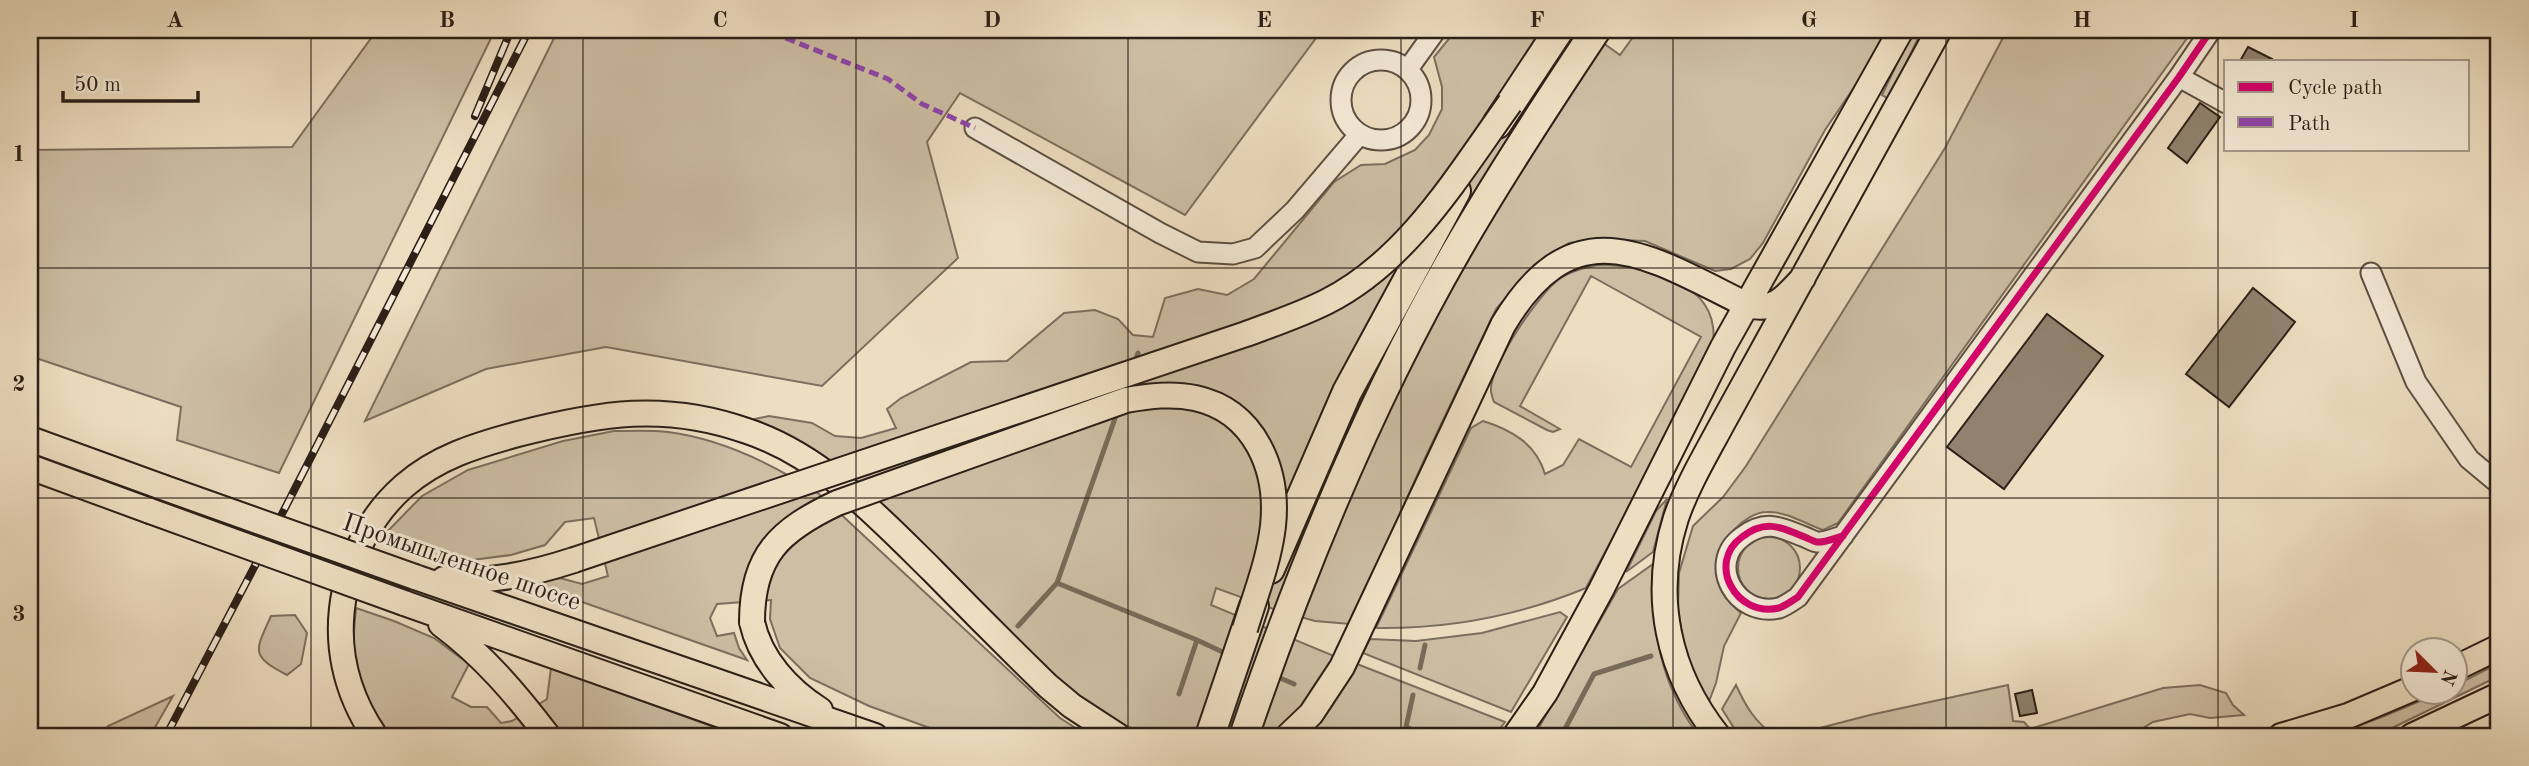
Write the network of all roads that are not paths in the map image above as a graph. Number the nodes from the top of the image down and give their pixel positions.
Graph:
1 (1436, 30) edge
2 (1559, 30) edge
3 (1596, 30) edge
4 (1901, 30) edge
5 (1939, 30) edge
6 (2211, 30) edge
7 (1408, 69) junction
8 (2179, 77) junction
9 (2224, 102) edge
10 (1510, 103) junction
11 (975, 128) dead end
12 (1359, 135) junction
13 (1770, 261) junction
14 (2371, 273) dead end
15 (1803, 278) junction
16 (1706, 285) junction
17 (1747, 304) junction
18 (1723, 347) junction
19 (1756, 362) junction
20 (30, 439) edge
21 (30, 467) edge
22 (2499, 484) edge
23 (1843, 536) junction
24 (415, 576) junction
25 (404, 603) junction
26 (1245, 629) junction
27 (2499, 647) edge
28 (2470, 661) edge
29 (2400, 694) edge
30 (2499, 695) edge
31 (847, 727) junction
32 (375, 736) edge
33 (548, 736) edge
34 (780, 736) edge
35 (875, 736) edge
36 (1118, 736) edge
37 (1210, 736) edge
38 (1244, 736) edge
39 (1288, 736) edge
40 (1515, 736) edge
41 (1718, 736) edge
42 (2281, 736) edge
43 (2412, 736) edge

1 - 7 street
2 - 10 highway
3 - 38 highway
4 - 13 main road
5 - 15 main road
6 - 8 street
7 - 12 street
7 - 12 street
8 - 9 street
8 - 23 street
10 - 24 main road, bridge
10 - 26 highway, bridge
11 - 12 street
13 - 16 main road
13 - 17 main road
14 - 22 street
15 - 17 main road
15 - 19 main road
16 - 17 main road
16 - 18 main road
16 - 39 main road
17 - 18 main road
17 - 19 main road
18 - 40 main road
19 - 41 main road
20 - 24 main road, Промышленное шоссе, bridge
21 - 25 main road, bridge
23 - 23 street
24 - 31 main road, Промышленное шоссе
25 - 33 main road
25 - 34 main road
26 - 31 main road, bridge
26 - 37 highway
27 - 28 main road
29 - 42 main road
30 - 43 main road
31 - 35 main road, Промышленное шоссе
32 - 36 main road

